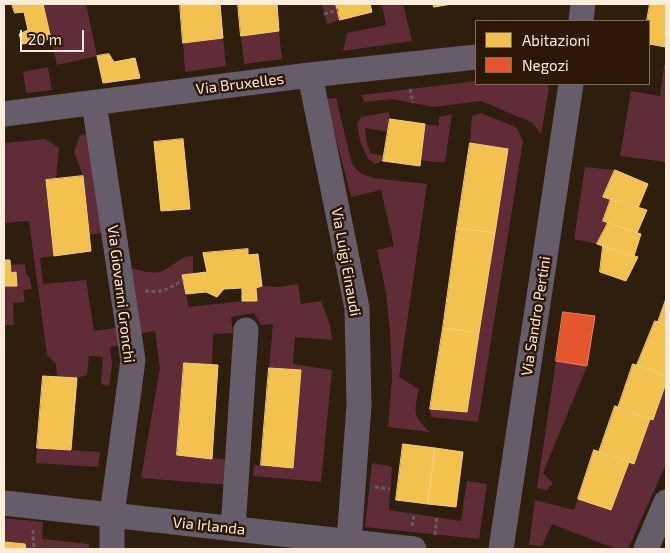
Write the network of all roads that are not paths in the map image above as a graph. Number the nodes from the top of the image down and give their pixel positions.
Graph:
1 (584, 4) edge
2 (581, 20) edge
3 (475, 57) edge
4 (310, 75) junction
5 (571, 85) edge
6 (94, 103) junction
7 (4, 114) edge
8 (246, 330) dead end
9 (666, 502) edge
10 (4, 504) edge
11 (112, 515) junction
12 (233, 529) junction
13 (413, 541) edge
14 (349, 542) junction
15 (112, 549) edge
16 (501, 549) edge
17 (646, 549) edge

1 - 2 street
3 - 4 street, Via Bruxelles
4 - 6 street, Via Bruxelles
4 - 14 street, Via Luigi Einaudi
5 - 16 street, Via Sandro Pertini
6 - 7 street, Via Bruxelles
6 - 11 street, Via Giovanni Gronchi
8 - 12 street
9 - 17 street
10 - 11 street, Via Irlanda
11 - 12 street, Via Irlanda
11 - 15 street, Via Giovanni Gronchi
12 - 14 street, Via Irlanda
13 - 14 street, Via Irlanda

